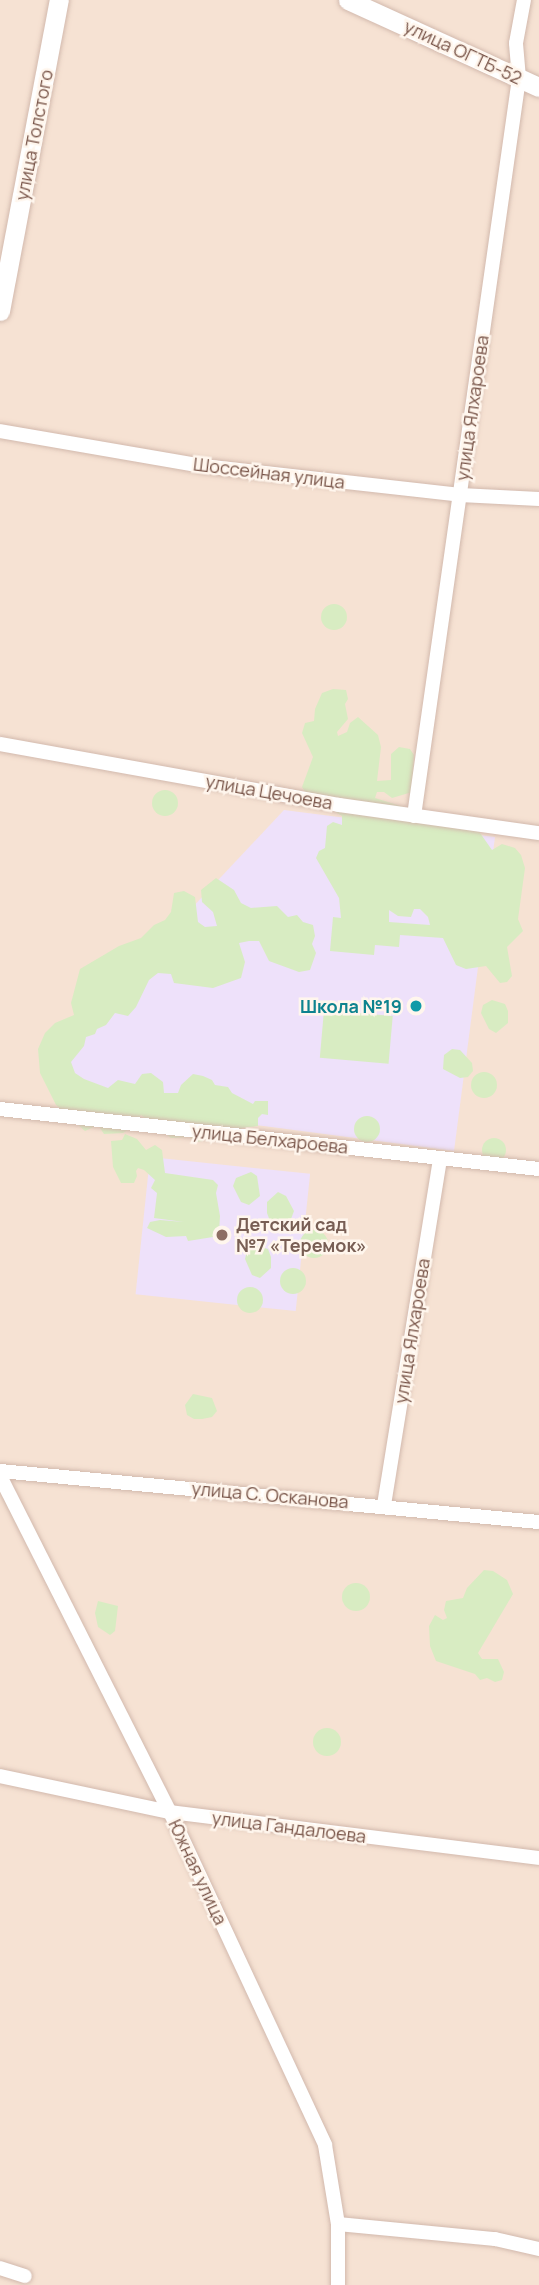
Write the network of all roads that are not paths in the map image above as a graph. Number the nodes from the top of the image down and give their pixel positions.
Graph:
1 (59, 0) edge
2 (348, 0) edge
3 (524, 0) edge
4 (520, 78) junction
5 (539, 87) edge
6 (0, 311) edge
7 (0, 431) edge
8 (460, 495) junction
9 (539, 499) edge
10 (0, 744) edge
11 (414, 816) junction
12 (539, 833) edge
13 (0, 1109) edge
14 (440, 1158) junction
15 (539, 1168) edge
16 (0, 1471) edge
17 (0, 1476) edge
18 (384, 1505) junction
19 (539, 1522) edge
20 (0, 1776) edge
21 (170, 1812) junction
22 (539, 1858) edge
23 (338, 2224) junction
24 (539, 2249) edge
25 (0, 2268) edge
26 (25, 2276) dead end
27 (338, 2285) edge

1 - 6 street, улица Толстого
2 - 4 street, улица ОГТБ-52
3 - 4 street, улица Ялхароева
4 - 5 street, улица ОГТБ-52
4 - 8 street, улица Ялхароева
7 - 8 street, Шоссейная улица
8 - 9 street, Шоссейная улица
8 - 11 street, улица Ялхароева
10 - 11 street, улица Цечоева
11 - 12 street, улица Цечоева
13 - 14 street, улица Белхароева
14 - 15 street, улица Белхароева
14 - 18 street, улица Ялхароева
16 - 18 street, улица С. Осканова
17 - 21 street, Южная улица
18 - 19 street, улица С. Осканова
20 - 21 street, улица Гандалоева
21 - 22 street, улица Гандалоева
21 - 23 street, Южная улица
23 - 24 street
23 - 27 street, Южная улица
25 - 26 street

